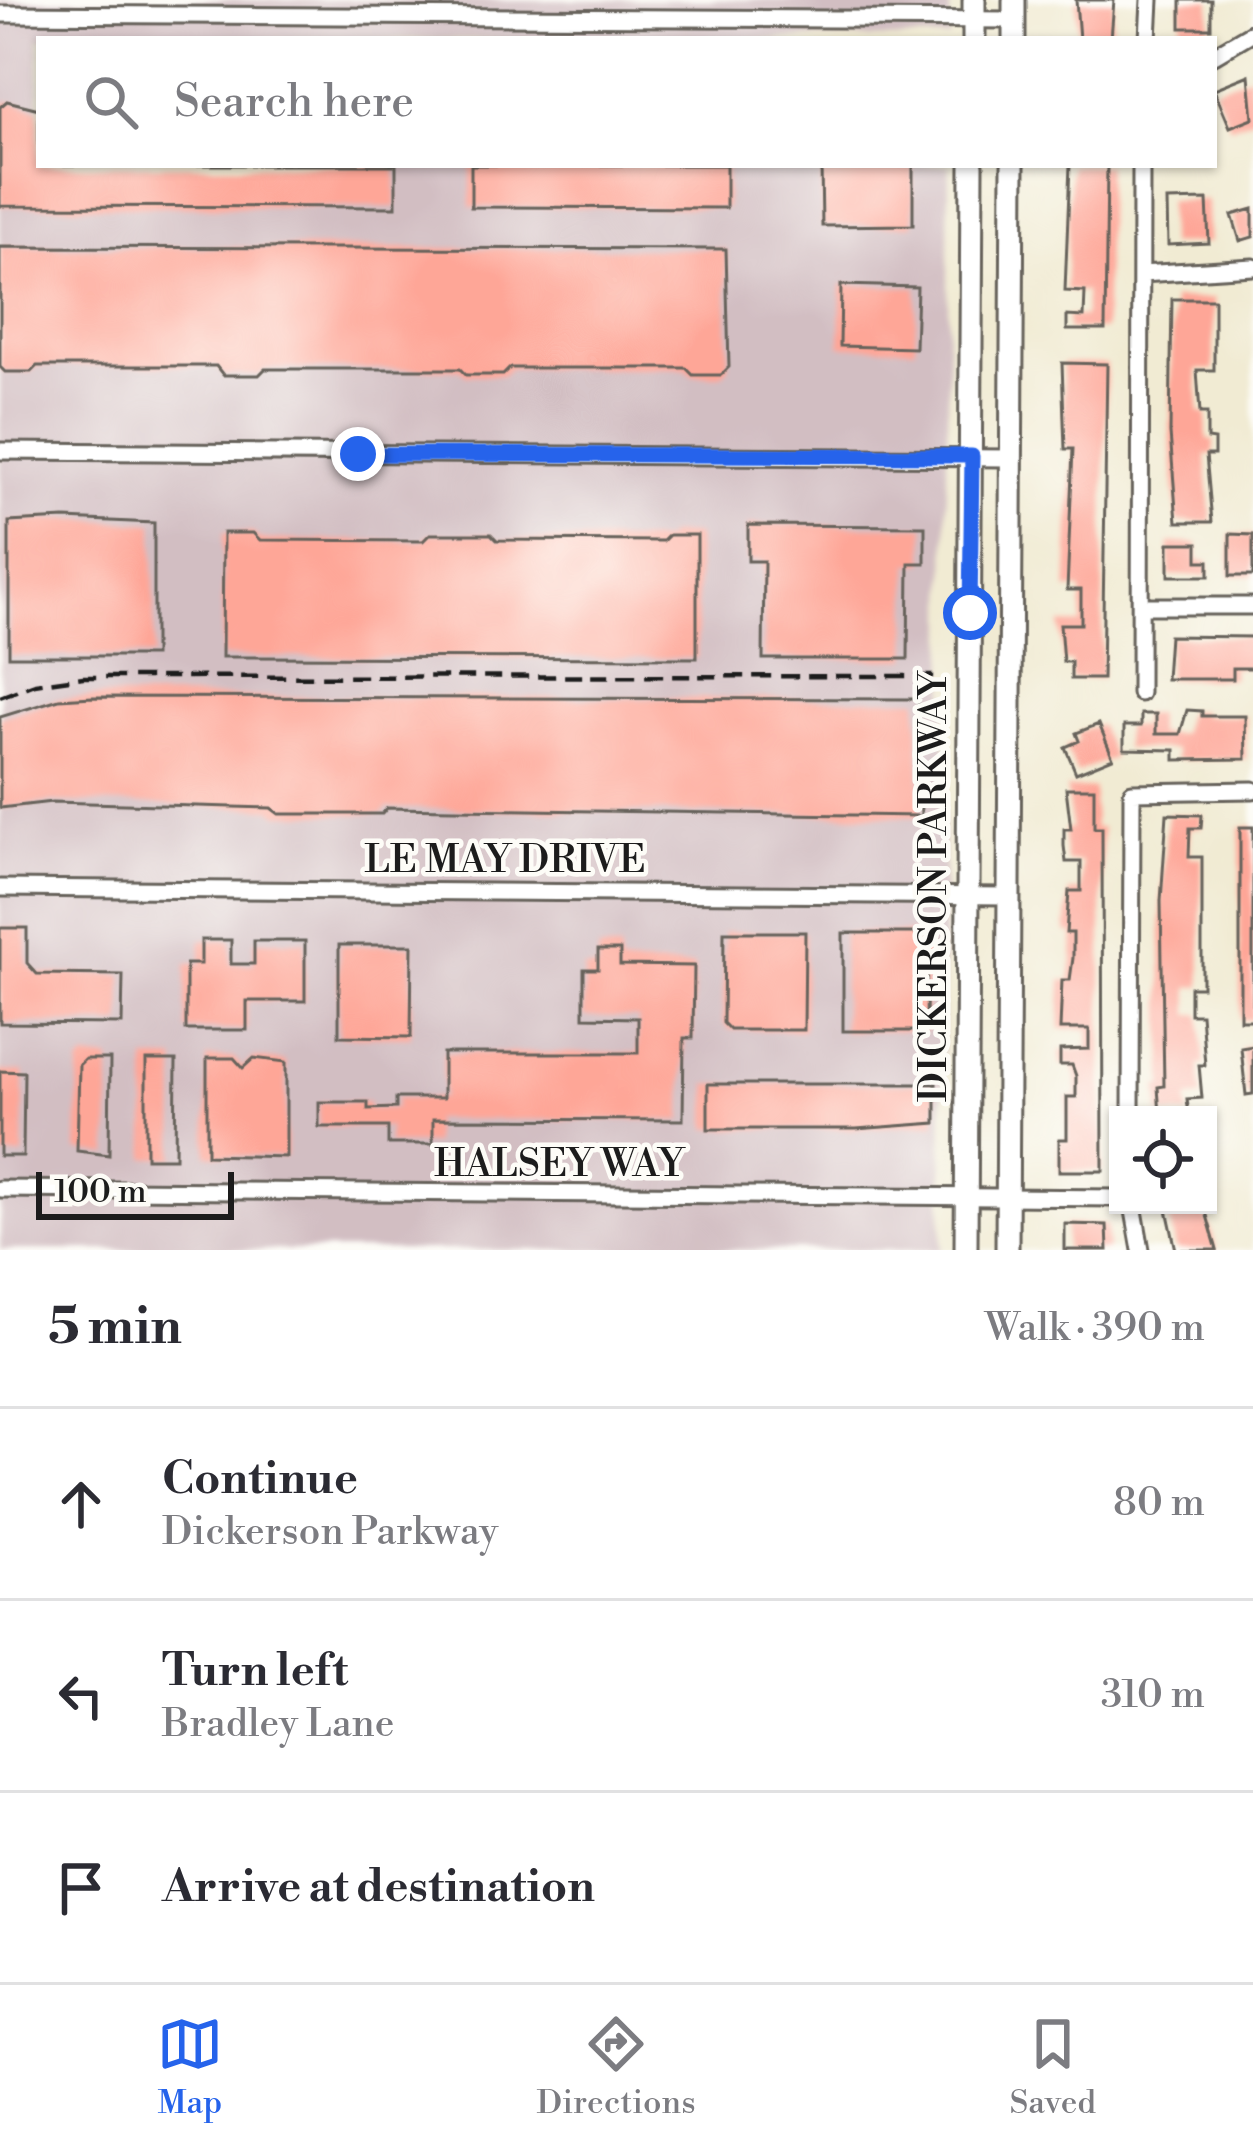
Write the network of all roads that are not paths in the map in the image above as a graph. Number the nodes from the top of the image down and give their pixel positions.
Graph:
1 (1150, 0) edge
2 (0, 14) edge
3 (974, 20) edge
4 (1014, 20) edge
5 (1253, 32) edge
6 (1148, 36) edge
7 (1217, 53) edge
8 (972, 168) edge
9 (1012, 168) edge
10 (1141, 168) edge
11 (1253, 267) edge
12 (1141, 274) junction
13 (0, 452) edge
14 (972, 456) junction
15 (1010, 458) junction
16 (1141, 606) junction
17 (1253, 606) edge
18 (1140, 693) dead end
19 (1253, 790) edge
20 (0, 888) edge
21 (968, 896) junction
22 (1009, 896) junction
23 (1131, 1106) edge
24 (0, 1189) edge
25 (966, 1198) junction
26 (1007, 1198) junction
27 (1109, 1198) edge
28 (1135, 1214) edge
29 (966, 1250) edge
30 (1007, 1250) edge
31 (1141, 1250) edge

1 - 6 street
2 - 3 street
3 - 4 street
5 - 7 street
8 - 14 main road, DICKERSON PARKWAY
9 - 15 main road, DICKERSON PARKWAY
10 - 12 street
11 - 12 street
12 - 16 street
13 - 14 street
14 - 15 street
14 - 21 main road, DICKERSON PARKWAY
15 - 22 main road, DICKERSON PARKWAY
16 - 17 street
16 - 18 street
19 - 23 street
20 - 21 street, LE MAY DRIVE
21 - 22 street, LE MAY DRIVE
21 - 25 main road, DICKERSON PARKWAY
22 - 26 main road, DICKERSON PARKWAY
24 - 25 street, HALSEY WAY
25 - 26 street, HALSEY WAY
25 - 29 main road, DICKERSON PARKWAY
26 - 27 street, HALSEY WAY
26 - 30 main road, DICKERSON PARKWAY
28 - 31 street

